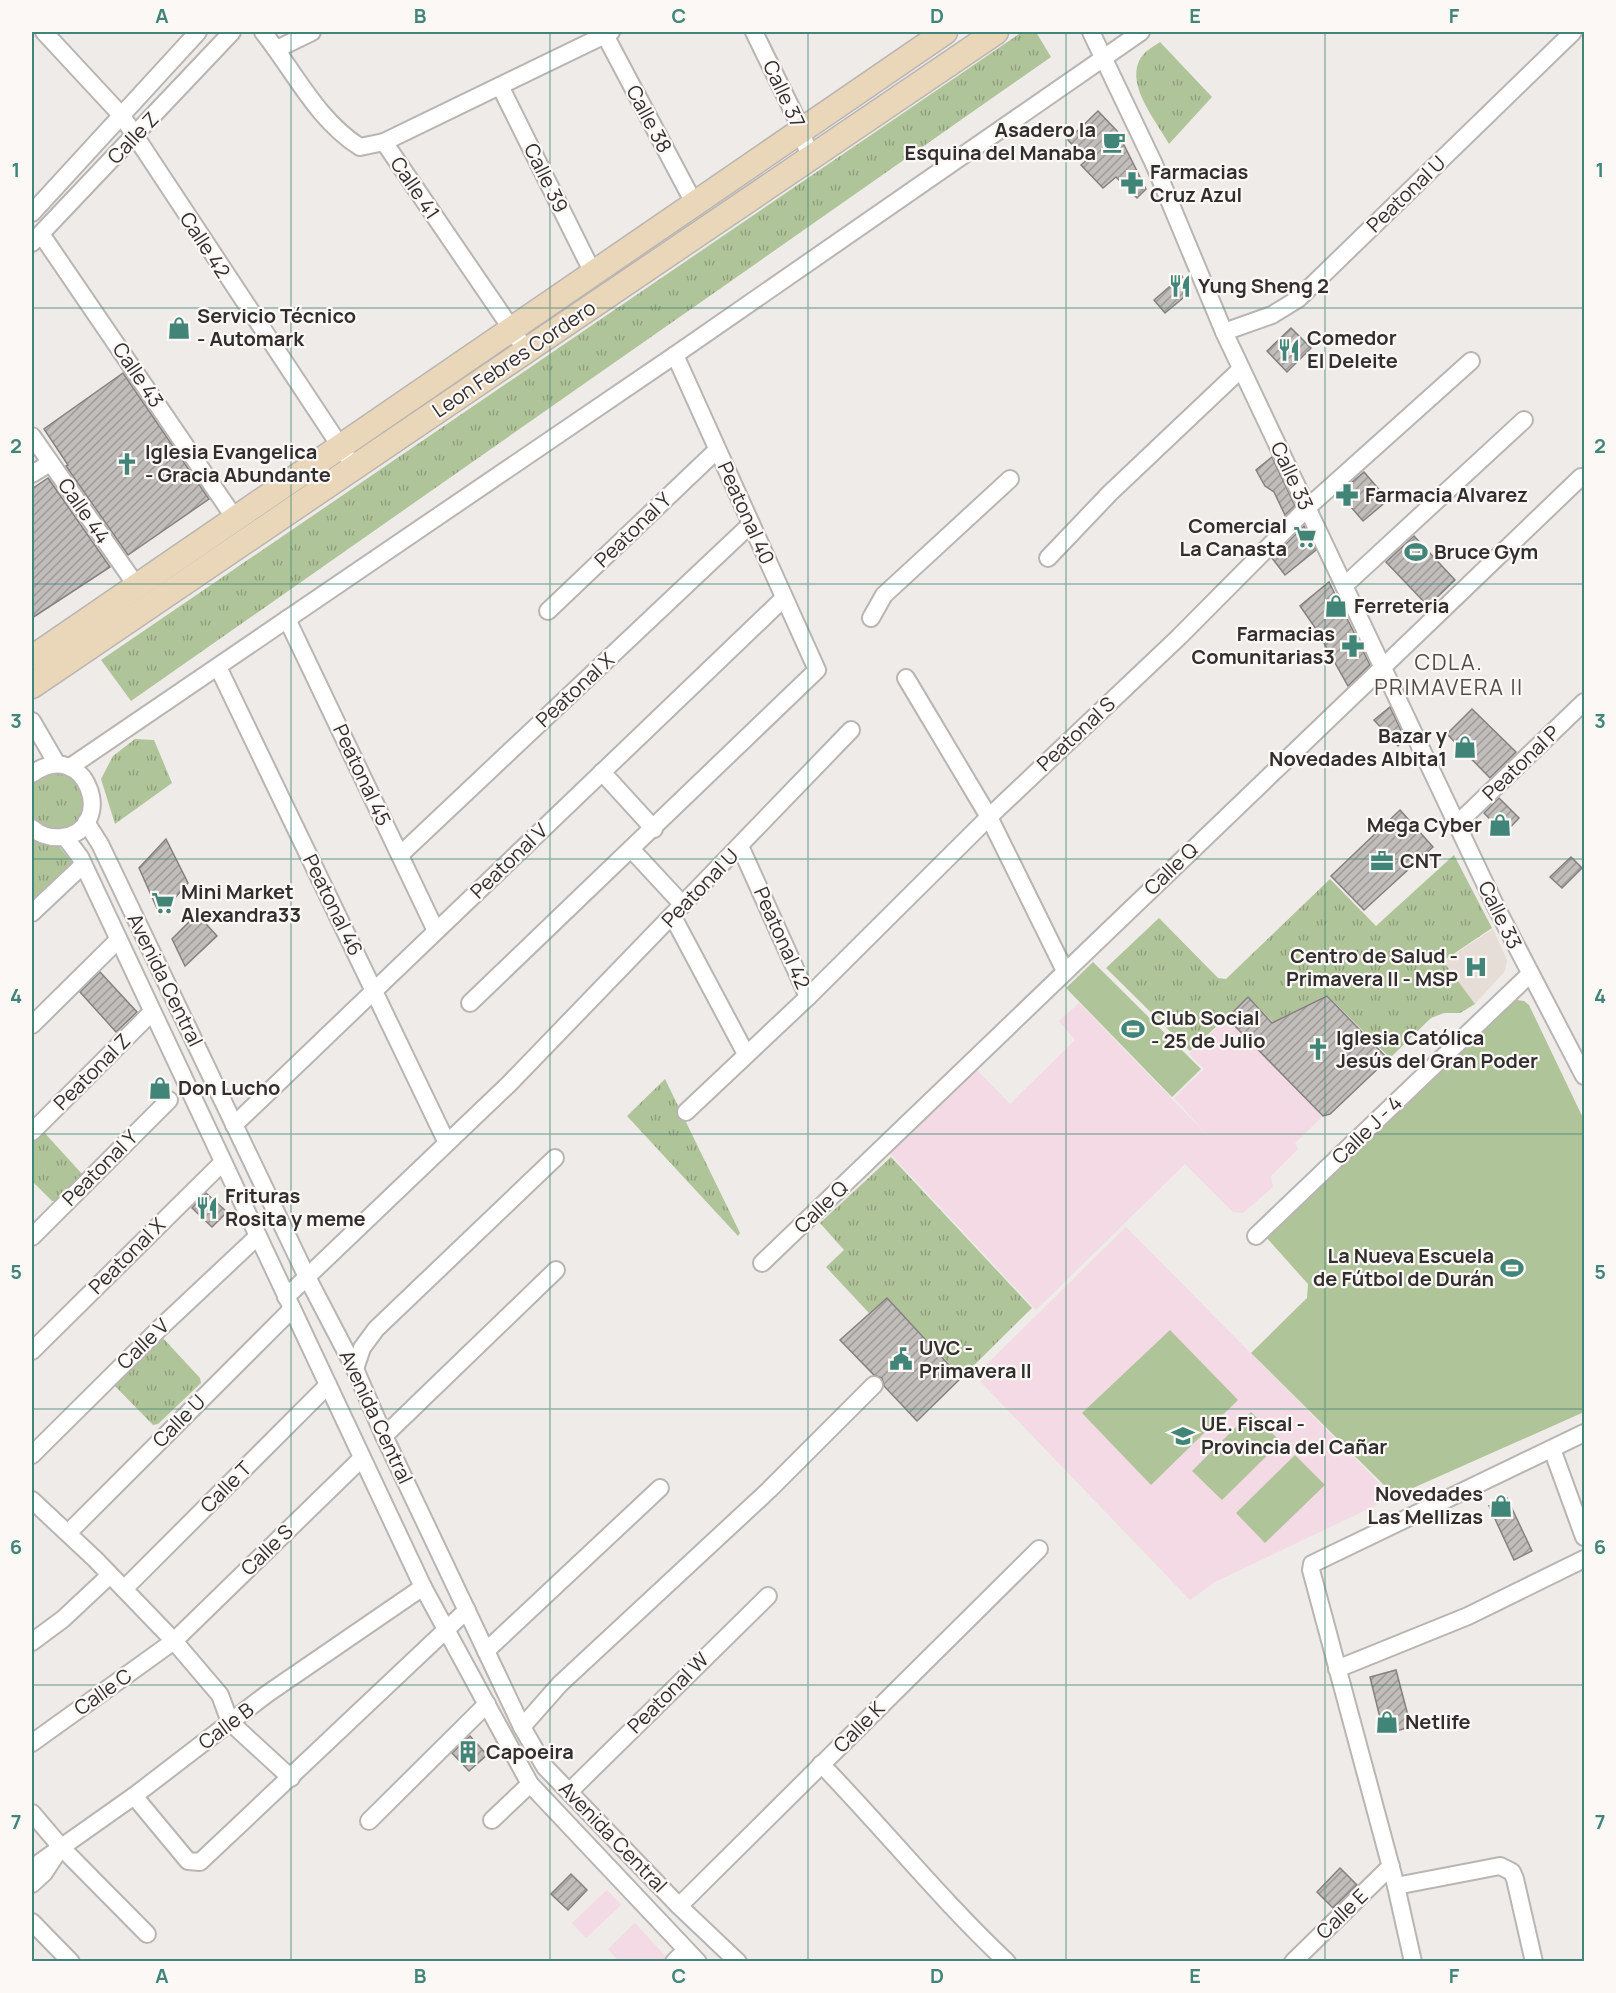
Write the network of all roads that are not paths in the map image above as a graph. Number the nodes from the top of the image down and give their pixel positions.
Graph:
1 (44, 32) edge
2 (198, 32) edge
3 (232, 32) edge
4 (263, 32) edge
5 (312, 32) edge
6 (754, 32) edge
7 (945, 32) edge
8 (996, 32) edge
9 (1091, 32) edge
10 (1141, 32) edge
11 (1573, 32) edge
12 (608, 33) edge
13 (921, 39) edge
14 (277, 49) junction
15 (1103, 56) junction
16 (500, 86) junction
17 (123, 116) junction
18 (802, 130) junction
19 (134, 137) junction
20 (384, 142) junction
21 (809, 158) junction
22 (694, 203) junction
23 (32, 213) edge
24 (36, 238) edge
25 (592, 271) junction
26 (511, 328) junction
27 (1224, 332) junction
28 (526, 350) junction
29 (675, 355) junction
30 (1471, 361) dead end
31 (1241, 369) junction
32 (1524, 420) dead end
33 (32, 436) edge
34 (340, 447) junction
35 (717, 450) junction
36 (50, 463) junction
37 (354, 469) junction
38 (32, 474) edge
39 (1581, 477) dead end
40 (1010, 478) dead end
41 (1307, 508) junction
42 (234, 518) junction
43 (751, 524) junction
44 (1048, 558) dead end
45 (136, 585) junction
46 (1344, 586) junction
47 (784, 598) junction
48 (548, 611) dead end
49 (871, 618) dead end
50 (287, 619) junction
51 (32, 658) edge
52 (218, 666) junction
53 (1382, 666) junction
54 (906, 678) dead end
55 (32, 686) edge
56 (1584, 702) edge
57 (32, 721) edge
58 (851, 730) dead end
59 (63, 766) junction
60 (602, 772) junction
61 (32, 774) edge
62 (989, 817) junction
63 (86, 822) junction
64 (1456, 824) junction
65 (32, 828) edge
66 (654, 829) junction
67 (65, 837) junction
68 (740, 846) junction
69 (632, 850) junction
70 (400, 855) junction
71 (84, 866) junction
72 (33, 910) edge
73 (678, 911) junction
74 (436, 931) junction
75 (118, 940) junction
76 (1065, 971) junction
77 (1530, 974) junction
78 (374, 991) junction
79 (808, 997) junction
80 (470, 1003) dead end
81 (152, 1012) junction
82 (32, 1025) edge
83 (746, 1054) junction
84 (1584, 1076) edge
85 (169, 1100) dead end
86 (686, 1112) dead end
87 (234, 1125) junction
88 (32, 1132) edge
89 (447, 1143) junction
90 (555, 1158) dead end
91 (223, 1162) junction
92 (258, 1236) junction
93 (1256, 1236) dead end
94 (32, 1237) edge
95 (762, 1263) dead end
96 (556, 1270) dead end
97 (307, 1277) junction
98 (289, 1303) junction
99 (32, 1351) edge
100 (355, 1369) junction
101 (328, 1385) junction
102 (874, 1385) dead end
103 (1584, 1433) edge
104 (384, 1436) junction
105 (1552, 1449) junction
106 (32, 1455) edge
107 (361, 1459) junction
108 (660, 1488) dead end
109 (34, 1506) edge
110 (68, 1533) junction
111 (1584, 1537) edge
112 (1039, 1549) dead end
113 (1584, 1558) edge
114 (110, 1575) junction
115 (423, 1587) junction
116 (124, 1589) junction
117 (768, 1596) dead end
118 (467, 1610) junction
119 (446, 1628) junction
120 (174, 1641) junction
121 (32, 1642) edge
122 (486, 1651) junction
123 (1337, 1669) junction
124 (487, 1704) junction
125 (230, 1722) junction
126 (522, 1727) junction
127 (32, 1743) edge
128 (821, 1764) junction
129 (291, 1778) junction
130 (530, 1784) junction
131 (570, 1791) junction
132 (134, 1796) junction
133 (32, 1813) edge
134 (492, 1820) dead end
135 (369, 1821) dead end
136 (61, 1847) junction
137 (1391, 1866) junction
138 (32, 1868) edge
139 (32, 1884) edge
140 (1396, 1886) junction
141 (679, 1906) junction
142 (32, 1922) edge
143 (147, 1934) dead end
144 (692, 1956) edge
145 (71, 1962) edge
146 (674, 1962) edge
147 (738, 1962) edge
148 (1007, 1962) edge
149 (1293, 1962) edge
150 (1413, 1962) edge
151 (1534, 1962) edge

1 - 17 street, Calle 42
2 - 17 street, Calle Z
3 - 19 street, Calle Z
4 - 14 street, Calle 41
5 - 14 street
6 - 18 street, Calle 37
7 - 13 street, Leon Febres Cordero
8 - 21 street, Leon Febres Cordero
9 - 15 street, Calle 33
10 - 15 street
11 - 27 street, Peatonal U
12 - 16 street
12 - 22 street, Calle 38
13 - 18 street, Leon Febres Cordero
14 - 20 street, Calle 41
15 - 27 street, Calle 33
15 - 29 street
16 - 20 street
16 - 25 street, Calle 39
17 - 19 street, Calle 42
17 - 23 street, Calle Z
18 - 21 street, Calle 37
18 - 22 street, Leon Febres Cordero
19 - 24 street, Calle Z
19 - 34 street, Calle 42
20 - 26 street, Calle 41
21 - 28 street, Leon Febres Cordero
22 - 25 street, Leon Febres Cordero
24 - 42 street, Calle 43
25 - 26 street, Leon Febres Cordero
26 - 28 street, Calle 41
26 - 34 street, Leon Febres Cordero
27 - 31 street, Calle 33
28 - 37 street, Leon Febres Cordero
29 - 35 street, Peatonal 40
29 - 50 street
30 - 41 street, Peatonal S
31 - 41 street, Calle 33
31 - 44 street
32 - 46 street
33 - 36 street, Calle 44
34 - 37 street, Calle 42
34 - 42 street, Leon Febres Cordero
35 - 43 street, Peatonal 40
35 - 48 street, Peatonal Y
36 - 38 street
36 - 45 street, Calle 44
37 - 55 street, Leon Febres Cordero
39 - 53 street, Calle Q
40 - 49 street
41 - 46 street, Calle 33
41 - 62 street, Peatonal S
42 - 45 street, Leon Febres Cordero
43 - 47 street, Peatonal 40
43 - 70 street, Peatonal X
45 - 51 street, Leon Febres Cordero
46 - 53 street, Calle 33
47 - 60 street, Peatonal V
47 - 66 street, Peatonal 40
50 - 52 street
50 - 70 street, Peatonal 45
52 - 59 street
52 - 78 street, Peatonal 46
53 - 64 street, Calle 33
53 - 76 street, Calle Q
54 - 62 street
56 - 64 street, Peatonal P
57 - 59 street
58 - 68 street, Peatonal U
59 - 61 street
59 - 63 street
60 - 66 street
60 - 74 street, Peatonal V
62 - 76 street
62 - 79 street, Peatonal S
63 - 67 street
63 - 87 street, Avenida Central
64 - 77 street, Calle 33
65 - 67 street
66 - 69 street
67 - 71 street, Avenida Central
68 - 73 street, Peatonal U
68 - 79 street, Peatonal 42
69 - 73 street
69 - 80 street
70 - 74 street, Peatonal 45
71 - 72 street
71 - 75 street, Avenida Central
73 - 83 street
73 - 89 street, Peatonal U
74 - 78 street, Peatonal V
75 - 81 street, Avenida Central
75 - 82 street
76 - 95 street, Calle Q
77 - 84 street, Calle 33
77 - 93 street, Calle J - 4
78 - 87 street, Peatonal V
78 - 89 street, Peatonal 46
79 - 83 street, Peatonal S
81 - 88 street, Peatonal Z
81 - 91 street, Avenida Central
83 - 86 street, Peatonal S
85 - 94 street, Peatonal Y
87 - 97 street, Avenida Central
89 - 97 street, Calle U
90 - 100 street
91 - 92 street, Avenida Central
91 - 99 street, Peatonal X
92 - 98 street, Avenida Central
92 - 106 street, Calle V
96 - 104 street
97 - 98 street, Calle U
97 - 100 street, Avenida Central
98 - 101 street, Avenida Central
98 - 110 street, Calle U
100 - 104 street, Avenida Central
101 - 107 street, Avenida Central
101 - 116 street, Calle T
102 - 126 street
103 - 105 street
104 - 118 street, Avenida Central
105 - 111 street
105 - 123 street
107 - 115 street, Avenida Central
107 - 120 street, Calle S
108 - 122 street
109 - 110 street
110 - 114 street
112 - 128 street, Calle K
113 - 123 street
114 - 116 street
114 - 121 street
115 - 119 street, Avenida Central
115 - 125 street, Calle B
116 - 120 street
117 - 131 street, Peatonal W
118 - 119 street
118 - 122 street, Avenida Central
119 - 124 street, Avenida Central
119 - 129 street
120 - 125 street
120 - 127 street, Calle C
122 - 126 street, Avenida Central
123 - 137 street
124 - 130 street, Avenida Central
124 - 135 street
125 - 129 street
125 - 132 street, Calle B
126 - 131 street, Avenida Central
128 - 141 street, Calle K
128 - 148 street
129 - 132 street
130 - 134 street
130 - 144 street, Avenida Central
131 - 141 street, Avenida Central
132 - 136 street, Calle B
133 - 136 street
136 - 138 street, Calle B
136 - 139 street
136 - 143 street
137 - 140 street
137 - 149 street, Calle E
140 - 150 street
140 - 151 street
141 - 147 street, Avenida Central
142 - 145 street
144 - 146 street

